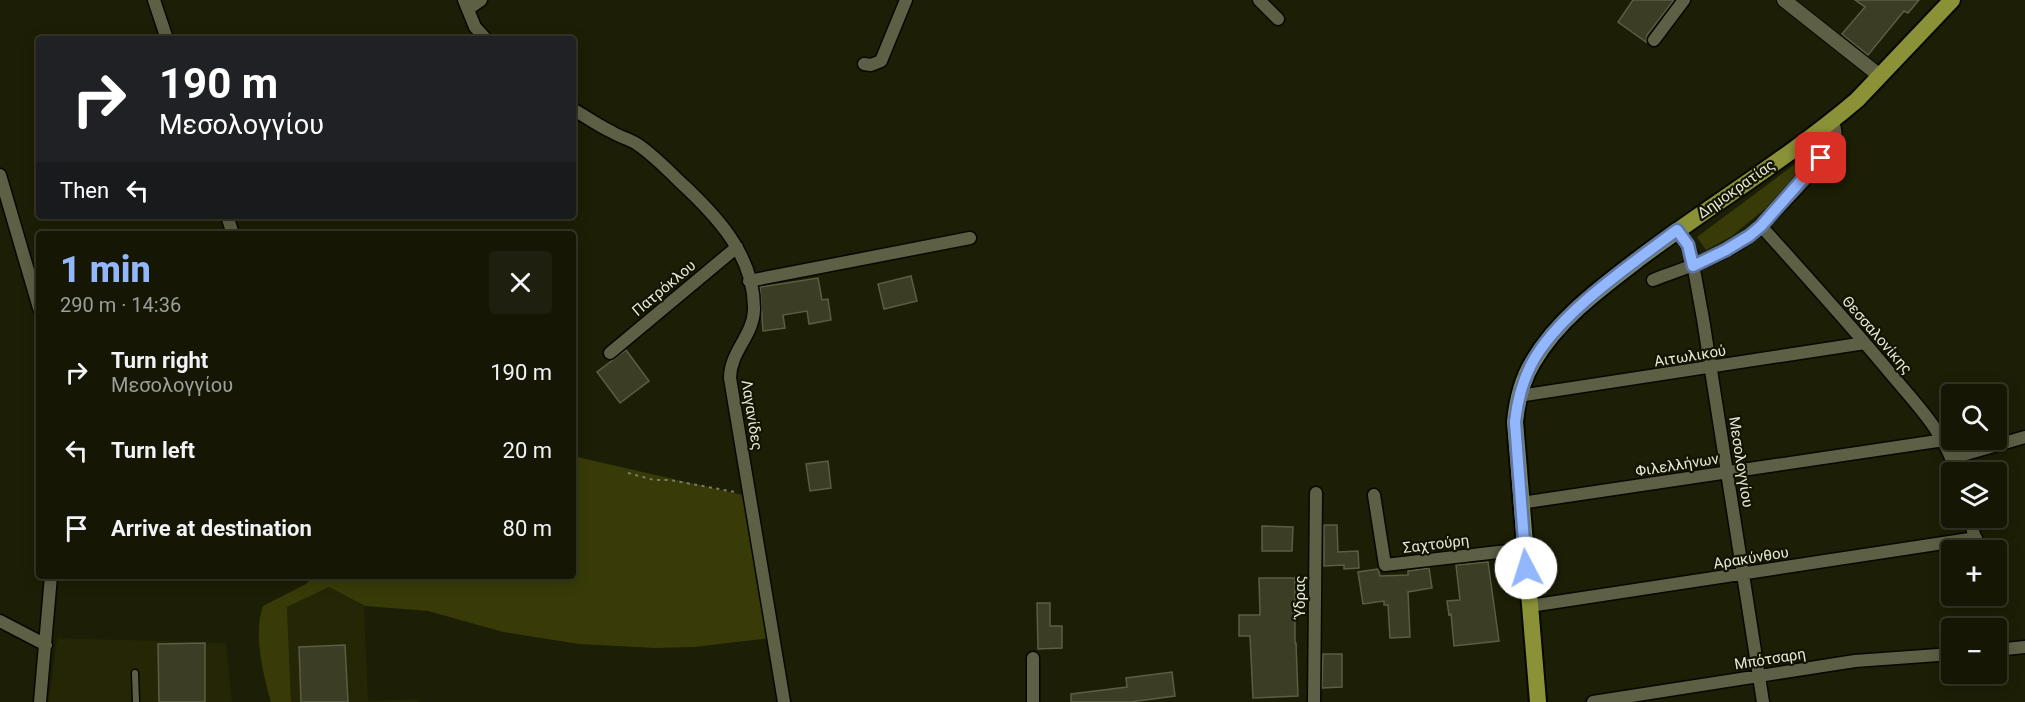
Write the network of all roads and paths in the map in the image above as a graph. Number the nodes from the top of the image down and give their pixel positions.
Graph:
1 (154, 0) edge
2 (481, 0) edge
3 (906, 0) edge
4 (1259, 0) edge
5 (1684, 0) edge
6 (1784, 0) edge
7 (1953, 0) edge
8 (466, 4) edge
9 (1278, 19) dead end
10 (166, 36) edge
11 (483, 36) edge
12 (1654, 40) dead end
13 (864, 64) dead end
14 (1880, 76) junction
15 (576, 111) edge
16 (1832, 121) junction
17 (0, 175) edge
18 (1761, 226) junction
19 (1677, 230) junction
20 (970, 237) dead end
21 (737, 248) junction
22 (1693, 266) junction
23 (1653, 280) dead end
24 (749, 281) junction
25 (36, 298) edge
26 (1865, 343) junction
27 (610, 353) dead end
28 (1711, 368) junction
29 (1519, 396) junction
30 (1941, 436) edge
31 (2025, 436) edge
32 (1941, 440) edge
33 (1948, 450) edge
34 (1952, 458) junction
35 (1953, 462) edge
36 (1728, 472) junction
37 (628, 473) dead end
38 (1316, 493) dead end
39 (749, 495) junction
40 (1374, 495) dead end
41 (1521, 503) junction
42 (1525, 549) junction
43 (1941, 549) edge
44 (1744, 575) junction
45 (51, 579) edge
46 (1530, 606) junction
47 (0, 621) edge
48 (46, 645) junction
49 (2025, 647) edge
50 (2007, 649) edge
51 (1941, 655) edge
52 (1033, 658) dead end
53 (135, 673) dead end
54 (1759, 676) junction
55 (40, 702) edge
56 (136, 702) edge
57 (784, 702) edge
58 (1033, 702) edge
59 (1314, 702) edge
60 (1538, 702) edge
61 (1593, 702) edge
62 (1763, 702) edge

1 - 10 street
2 - 8 street
3 - 13 street
4 - 9 street
5 - 12 street
6 - 14 street
7 - 14 main road, Δημοκρατίας
8 - 11 street
14 - 16 main road, Δημοκρατίας
15 - 21 street, Λαγανίδες
16 - 18 street
16 - 19 main road, Δημοκρατίας
17 - 25 street
18 - 22 street
18 - 26 street, Θεσσαλονίκης
19 - 22 street, Μεσολογγίου
19 - 29 main road, Δημοκρατίας
20 - 24 street
21 - 24 street, Λαγανίδες
21 - 27 street, Πατρόκλου
22 - 23 street
22 - 28 street, Μεσολογγίου
24 - 39 street, Λαγανίδες
26 - 28 street, Αιτωλικού
26 - 30 street, Θεσσαλονίκης
28 - 29 street, Αιτωλικού
28 - 36 street, Μεσολογγίου
29 - 41 main road, Δημοκρατίας
31 - 34 street
32 - 36 street, Φιλελλήνων
33 - 34 street, Θεσσαλονίκης
34 - 35 street, Θεσσαλονίκης
36 - 41 street, Φιλελλήνων
36 - 44 street, Μεσολογγίου
37 - 39 path
38 - 59 street, Ύδρας
39 - 57 street, Λαγανίδες
40 - 42 street, Σαχτούρη
41 - 42 main road, Δημοκρατίας
42 - 46 main road, Δημοκρατίας
43 - 44 street, Αρακύνθου
44 - 46 street, Αρακύνθου
44 - 54 street, Μεσολογγίου
45 - 48 street
46 - 60 main road, Δημοκρατίας
47 - 48 street
48 - 55 street
49 - 50 street
51 - 54 street, Μπότσαρη
52 - 58 street
53 - 56 lane
54 - 61 street, Μπότσαρη
54 - 62 street, Μεσολογγίου

